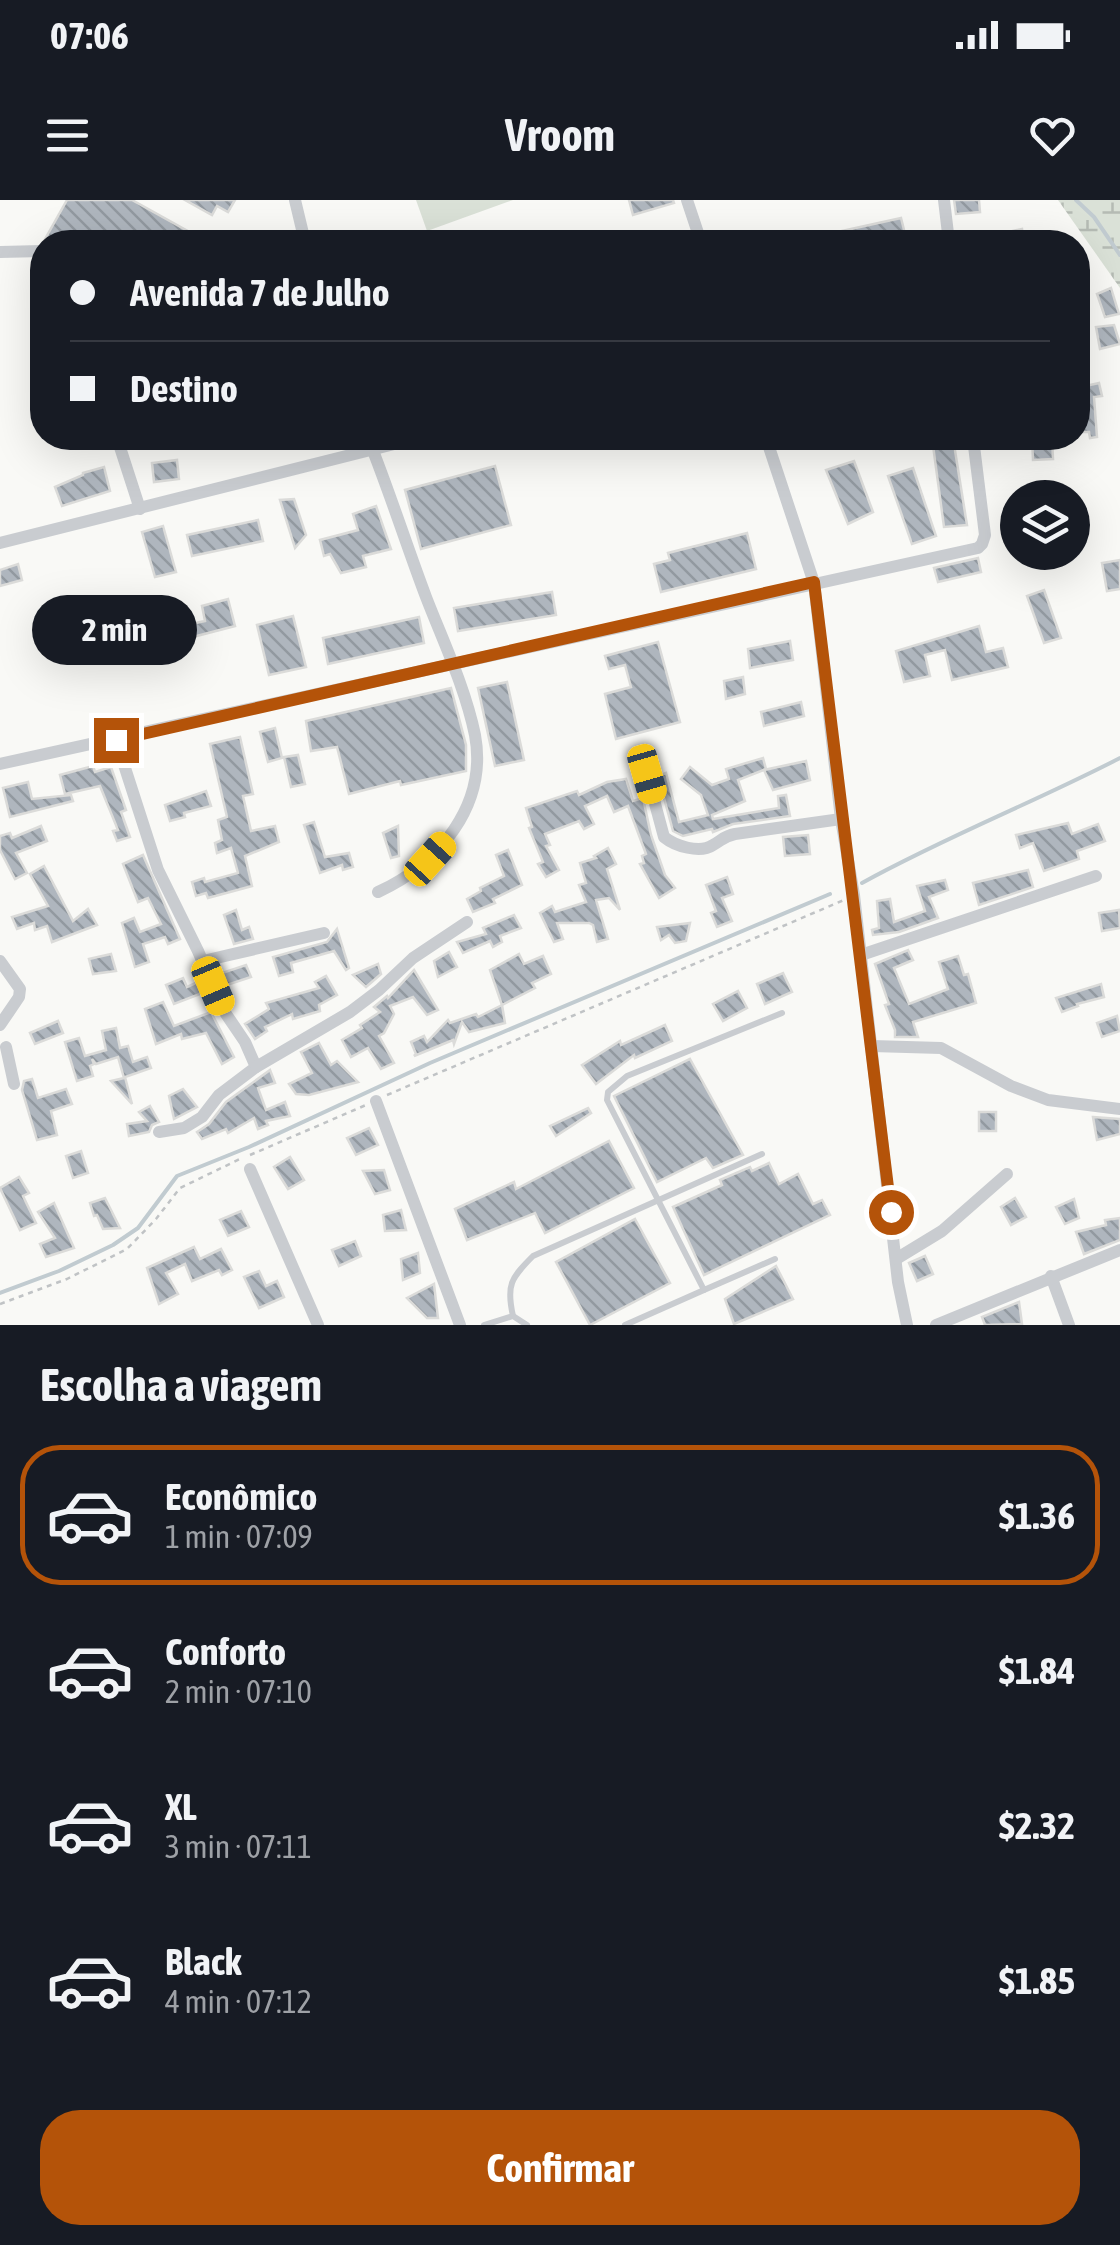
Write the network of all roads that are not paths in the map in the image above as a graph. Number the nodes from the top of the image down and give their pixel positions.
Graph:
1 (295, 200) edge
2 (687, 200) edge
3 (944, 200) edge
4 (302, 230) edge
5 (697, 230) edge
6 (948, 230) edge
7 (30, 251) edge
8 (0, 252) edge
9 (121, 450) edge
10 (353, 450) edge
11 (369, 450) edge
12 (770, 450) edge
13 (974, 450) edge
14 (140, 509) junction
15 (0, 543) edge
16 (814, 582) junction
17 (452, 664) junction
18 (116, 740) junction
19 (0, 764) edge
20 (647, 774) dead end
21 (841, 819) junction
22 (1096, 876) dead end
23 (378, 892) dead end
24 (467, 922) dead end
25 (324, 933) dead end
26 (862, 955) junction
27 (0, 961) edge
28 (202, 961) junction
29 (782, 1013) dead end
30 (0, 1027) edge
31 (872, 1046) junction
32 (3, 1048) edge
33 (256, 1067) junction
34 (14, 1084) dead end
35 (376, 1100) road end
36 (1120, 1109) edge
37 (159, 1132) dead end
38 (762, 1154) dead end
39 (250, 1169) dead end
40 (1007, 1174) dead end
41 (656, 1198) junction
42 (1120, 1250) edge
43 (774, 1259) dead end
44 (896, 1259) junction
45 (1050, 1276) junction
46 (704, 1290) junction
47 (514, 1316) junction
48 (318, 1325) edge
49 (460, 1325) edge
50 (484, 1325) edge
51 (527, 1325) edge
52 (625, 1325) edge
53 (907, 1325) edge
54 (936, 1325) edge
55 (1069, 1325) edge

1 - 4 street
2 - 5 street
3 - 6 street
7 - 8 street
9 - 14 street
10 - 14 street
11 - 17 street
12 - 16 street
13 - 16 street
14 - 15 street
16 - 17 street
16 - 21 street
17 - 18 street
17 - 23 street
18 - 19 street
18 - 28 street
20 - 21 street
21 - 26 street
22 - 26 street
24 - 33 street
25 - 28 street
26 - 31 street
27 - 30 street
28 - 33 street
29 - 41 lane
30 - 32 street
31 - 36 street
31 - 44 street
32 - 34 street
33 - 37 street
35 - 49 street
38 - 41 lane
39 - 48 street
40 - 44 street
41 - 46 lane
41 - 47 lane
42 - 45 street
43 - 46 lane
44 - 53 street
45 - 54 street
45 - 55 street
46 - 52 lane
47 - 50 lane
47 - 51 lane

